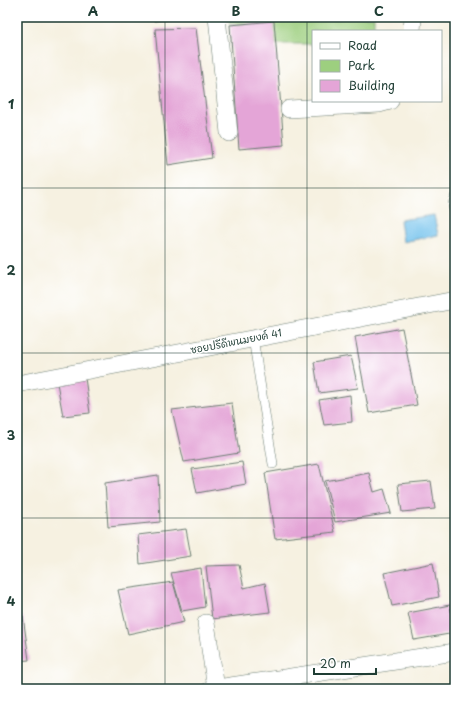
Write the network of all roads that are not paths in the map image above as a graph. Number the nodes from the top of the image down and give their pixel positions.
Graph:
1 (217, 17) edge
2 (413, 17) edge
3 (412, 30) edge
4 (386, 102) edge
5 (289, 108) dead end
6 (230, 133) dead end
7 (455, 197) edge
8 (455, 217) edge
9 (455, 300) edge
10 (253, 338) junction
11 (17, 384) edge
12 (274, 464) dead end
13 (206, 622) dead end
14 (455, 652) edge
15 (223, 688) edge

1 - 6 street
2 - 3 street
4 - 5 street
7 - 8 lane
9 - 10 street, ซอยปรีดีพนมยงค์ 41
10 - 11 street, ซอยปรีดีพนมยงค์ 41
10 - 12 lane
13 - 15 street
14 - 15 street

